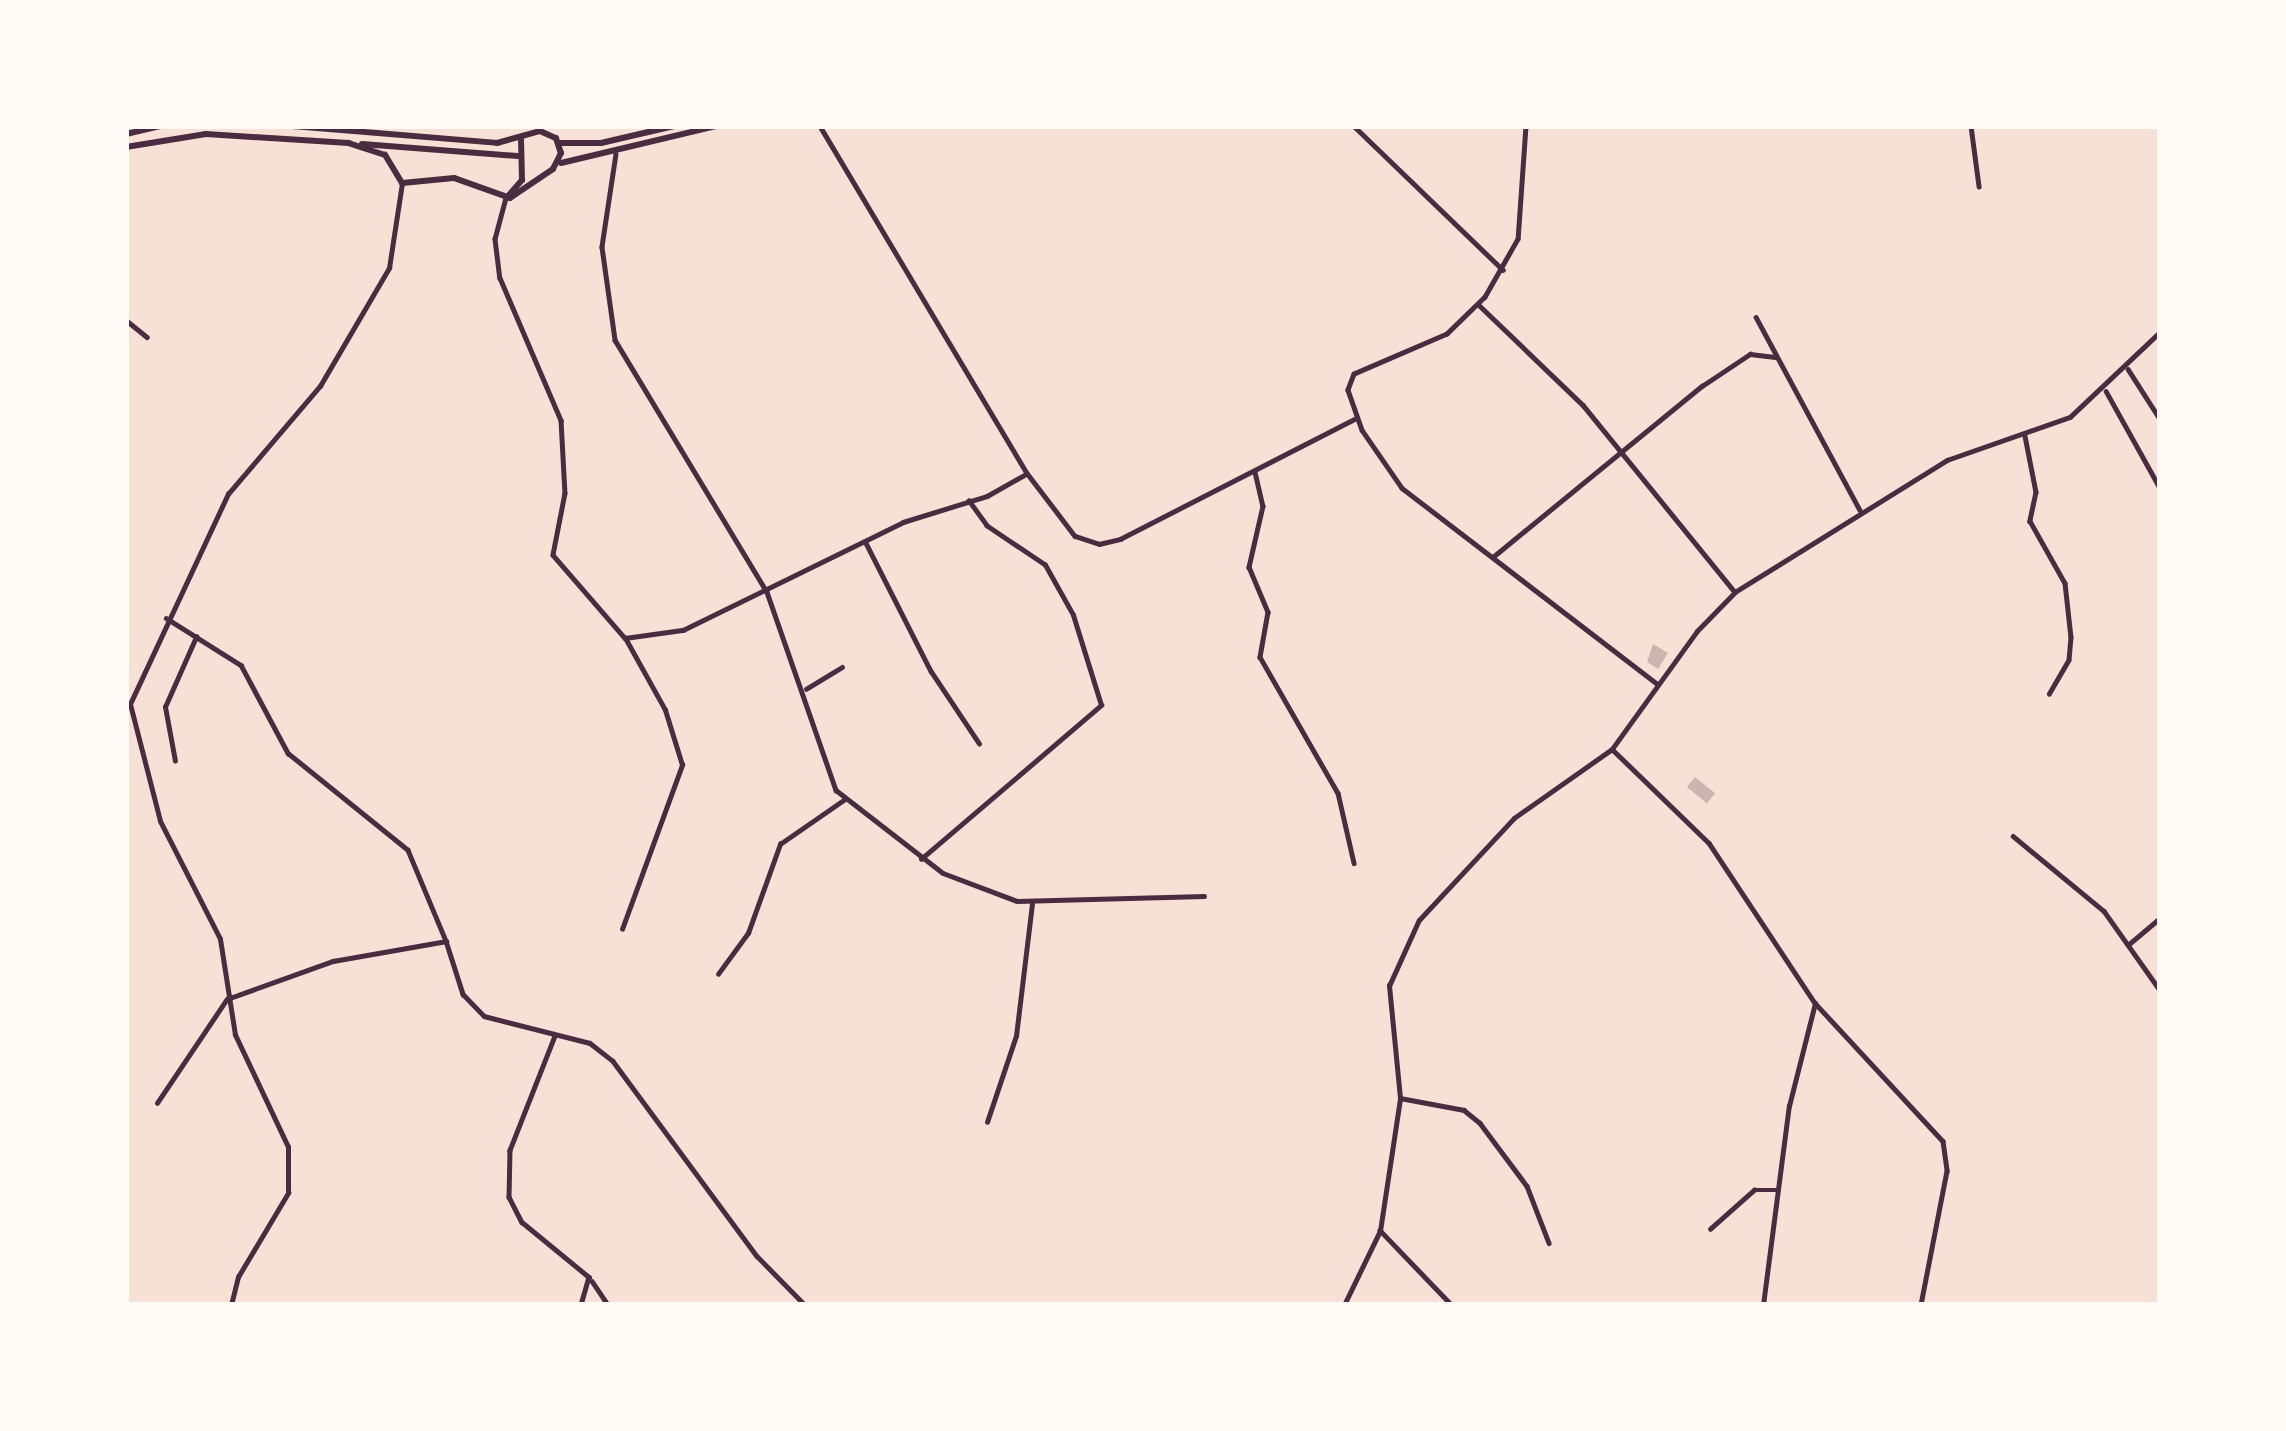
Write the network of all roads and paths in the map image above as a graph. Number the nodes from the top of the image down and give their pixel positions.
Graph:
1 (160, 126) edge
2 (292, 126) edge
3 (674, 126) edge
4 (716, 126) edge
5 (820, 126) edge
6 (1354, 126) edge
7 (1526, 126) edge
8 (1971, 126) edge
9 (126, 134) edge
10 (521, 140) junction
11 (348, 143) junction
12 (559, 143) junction
13 (126, 147) edge
14 (616, 154) junction
15 (520, 160) junction
16 (557, 164) junction
17 (536, 173) junction
18 (402, 183) junction
19 (1978, 186) dead end
20 (506, 198) junction
21 (1503, 270) junction
22 (1479, 305) junction
23 (1756, 317) dead end
24 (126, 320) edge
25 (2160, 332) edge
26 (147, 337) dead end
27 (1775, 357) junction
28 (2128, 369) junction
29 (2106, 391) junction
30 (1356, 418) junction
31 (2160, 419) edge
32 (2025, 436) junction
33 (1620, 453) junction
34 (1255, 472) junction
35 (1028, 473) junction
36 (2160, 488) edge
37 (970, 502) junction
38 (1861, 510) junction
39 (865, 542) junction
40 (1493, 557) junction
41 (767, 592) junction
42 (1735, 592) junction
43 (166, 617) junction
44 (196, 637) junction
45 (625, 638) junction
46 (842, 667) dead end
47 (1657, 684) junction
48 (806, 689) junction
49 (2049, 694) dead end
50 (979, 743) dead end
51 (1612, 749) junction
52 (176, 761) dead end
53 (845, 799) junction
54 (2013, 836) dead end
55 (921, 859) junction
56 (1354, 862) dead end
57 (1204, 896) dead end
58 (1032, 904) junction
59 (2160, 918) edge
60 (622, 928) dead end
61 (446, 941) junction
62 (2128, 945) junction
63 (718, 974) dead end
64 (2160, 990) edge
65 (227, 999) junction
66 (1816, 1003) junction
67 (555, 1036) junction
68 (1400, 1098) junction
69 (157, 1103) dead end
70 (987, 1122) dead end
71 (1779, 1190) junction
72 (1709, 1229) dead end
73 (1381, 1231) junction
74 (1549, 1244) dead end
75 (589, 1276) junction
76 (231, 1305) edge
77 (581, 1305) edge
78 (608, 1305) edge
79 (805, 1305) edge
80 (1344, 1305) edge
81 (1451, 1305) edge
82 (1763, 1305) edge
83 (1921, 1305) edge

1 - 9 highway
2 - 10 highway
3 - 12 highway
4 - 14 highway
5 - 35 street
6 - 21 street
7 - 21 street
8 - 19 street
10 - 12 highway
10 - 15 highway
11 - 13 highway
11 - 15 highway
11 - 18 highway
12 - 16 highway
14 - 16 highway
14 - 41 street
15 - 17 highway
15 - 20 highway
16 - 17 highway
17 - 20 highway
18 - 20 highway
18 - 43 street
20 - 45 street
21 - 22 street
22 - 30 street
22 - 33 street
23 - 27 street
24 - 26 street
25 - 28 street
27 - 33 street
27 - 38 street
28 - 29 street
28 - 31 street
29 - 32 street
29 - 36 street
30 - 34 street
30 - 40 street
32 - 38 street
32 - 49 street
33 - 40 street
33 - 42 street
34 - 35 street
34 - 56 street
35 - 37 street
37 - 39 street
37 - 55 street
38 - 42 street
39 - 41 street
39 - 50 street
40 - 47 street
41 - 45 street
41 - 48 street
42 - 47 street
43 - 44 street
43 - 65 street
44 - 52 street
44 - 61 street
45 - 60 street
46 - 48 street
47 - 51 street
48 - 53 street
51 - 66 street
51 - 68 street
53 - 55 street
53 - 63 street
54 - 62 street
55 - 58 street
57 - 58 street
58 - 70 street
59 - 62 street
61 - 65 street
61 - 67 street
62 - 64 street
65 - 69 street
65 - 76 street
66 - 71 street
66 - 83 street
67 - 75 street
67 - 79 street
68 - 73 street
68 - 74 street
71 - 72 street
71 - 82 street
73 - 80 street
73 - 81 street
75 - 77 street
75 - 78 street

